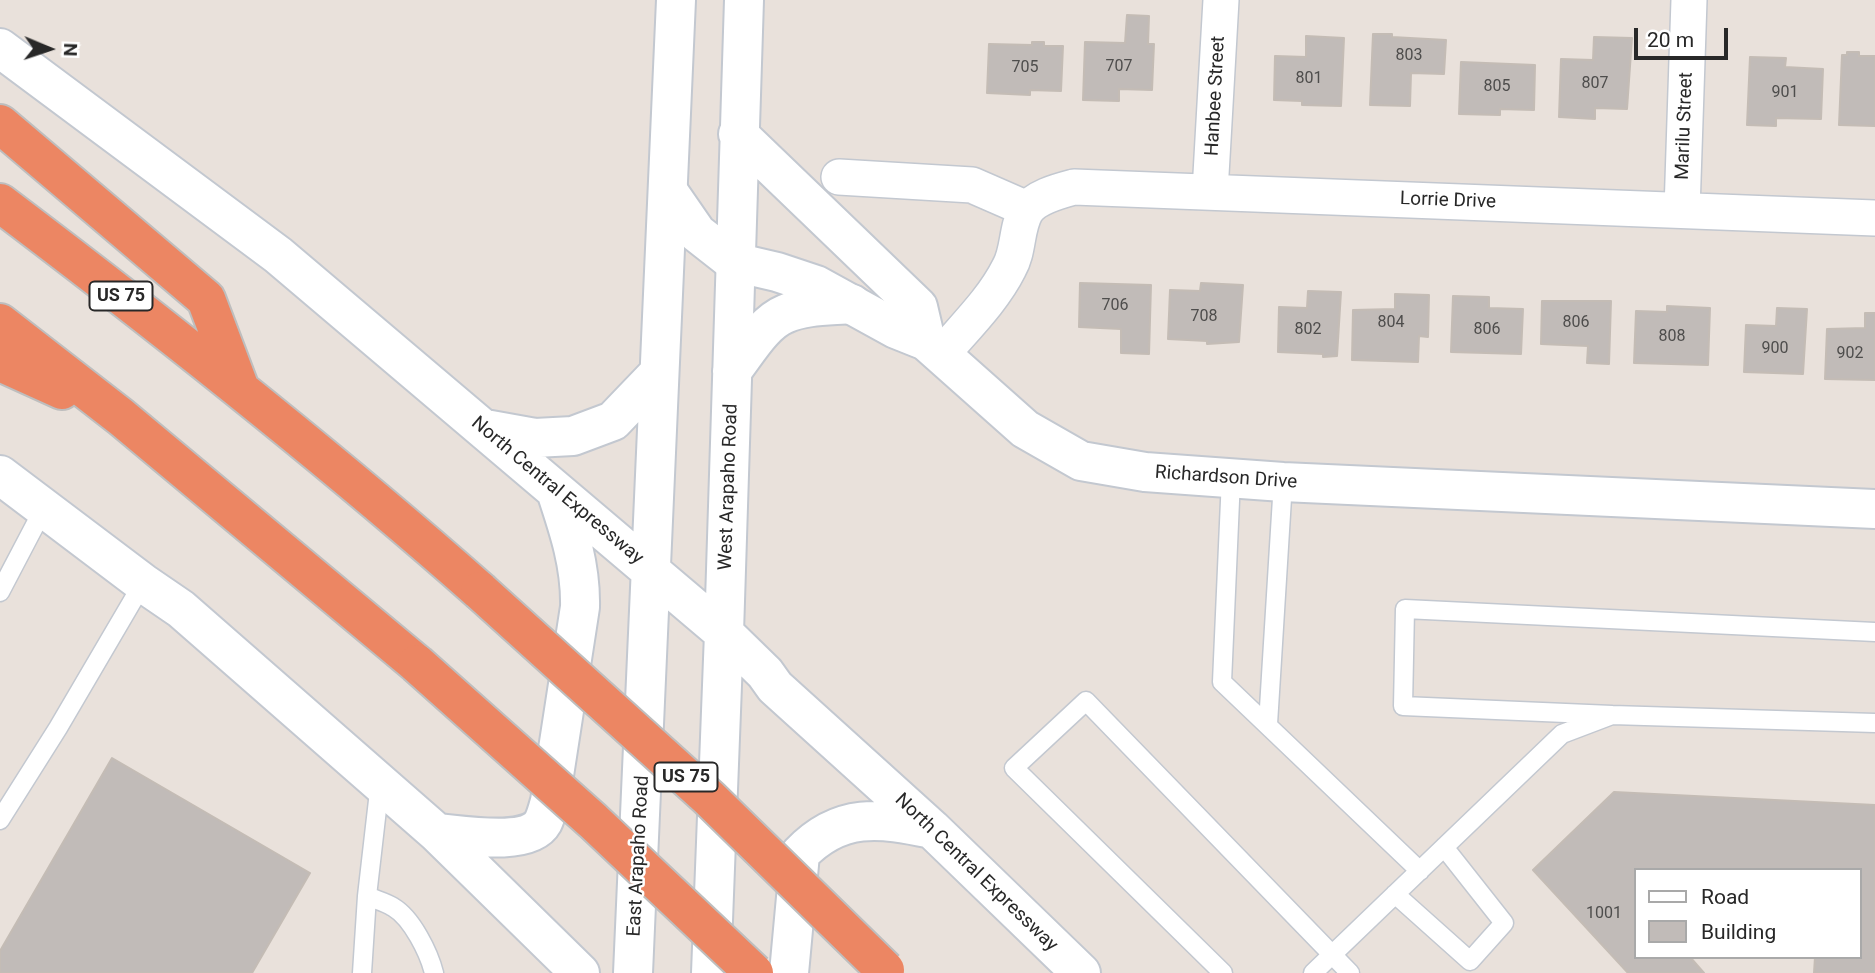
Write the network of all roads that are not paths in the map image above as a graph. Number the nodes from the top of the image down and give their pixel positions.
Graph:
1 (676, 0) edge
2 (744, 0) edge
3 (1221, 0) edge
4 (1689, 0) edge
5 (0, 48) edge
6 (0, 124) edge
7 (738, 134) junction
8 (839, 177) dead end
9 (668, 191) junction
10 (1210, 192) junction
11 (0, 203) edge
12 (1027, 209) junction
13 (1682, 210) junction
14 (1875, 218) edge
15 (734, 262) junction
16 (852, 304) junction
17 (0, 323) edge
18 (934, 347) junction
19 (0, 362) edge
20 (732, 370) junction
21 (659, 373) junction
22 (241, 390) junction
23 (121, 417) junction
24 (482, 428) junction
25 (0, 475) edge
26 (1231, 478) junction
27 (1283, 482) junction
28 (555, 489) junction
29 (44, 508) junction
30 (1875, 509) edge
31 (8, 559) edge
32 (651, 571) junction
33 (143, 583) junction
34 (0, 592) edge
35 (1875, 632) edge
36 (724, 633) junction
37 (1612, 715) junction
38 (1875, 723) edge
39 (1268, 724) junction
40 (380, 783) junction
41 (0, 820) edge
42 (932, 829) junction
43 (437, 833) junction
44 (1444, 847) junction
45 (1420, 871) junction
46 (1395, 894) junction
47 (367, 896) junction
48 (1333, 954) junction
49 (886, 972) edge
50 (362, 973) edge
51 (434, 973) edge
52 (580, 973) edge
53 (633, 973) edge
54 (711, 973) edge
55 (754, 973) edge
56 (789, 973) edge
57 (1081, 973) edge
58 (1223, 973) edge
59 (1313, 973) edge
60 (1350, 973) edge

1 - 9 main road
2 - 7 main road, West Arapaho Road
3 - 10 street, Hanbee Street
4 - 13 street, Marilu Street
5 - 24 main road, North Central Expressway
6 - 22 highway
7 - 15 main road, West Arapaho Road
7 - 18 main road
8 - 12 street
9 - 15 main road, Richardson Drive
9 - 21 main road
10 - 12 street, Lorrie Drive
10 - 13 street, Lorrie Drive
11 - 22 highway, US 75
12 - 18 street
13 - 14 street, Lorrie Drive
15 - 16 main road, Richardson Drive
15 - 20 main road, West Arapaho Road
16 - 18 main road, Richardson Drive
16 - 20 main road
17 - 23 highway
18 - 26 main road, Richardson Drive
19 - 23 highway
20 - 36 main road, West Arapaho Road
21 - 24 main road
21 - 32 main road
22 - 49 highway, US 75, bridge
23 - 55 highway, bridge
24 - 28 main road, North Central Expressway
25 - 29 main road
26 - 27 main road, Richardson Drive
26 - 39 lane
27 - 30 main road, Richardson Drive
27 - 39 lane
28 - 32 main road, North Central Expressway
28 - 43 main road
29 - 31 lane
29 - 33 main road
31 - 34 lane
32 - 36 main road, North Central Expressway
32 - 53 main road, East Arapaho Road
33 - 40 main road
33 - 41 lane
35 - 37 lane
36 - 42 main road, North Central Expressway
36 - 54 main road, West Arapaho Road
37 - 38 lane
37 - 44 lane
39 - 45 lane
40 - 43 main road
40 - 47 lane
42 - 56 main road
42 - 57 main road, North Central Expressway
43 - 52 main road
44 - 45 lane
44 - 46 lane
45 - 46 lane
46 - 48 lane
47 - 50 lane
47 - 51 lane
48 - 58 lane
48 - 59 lane
48 - 60 lane

